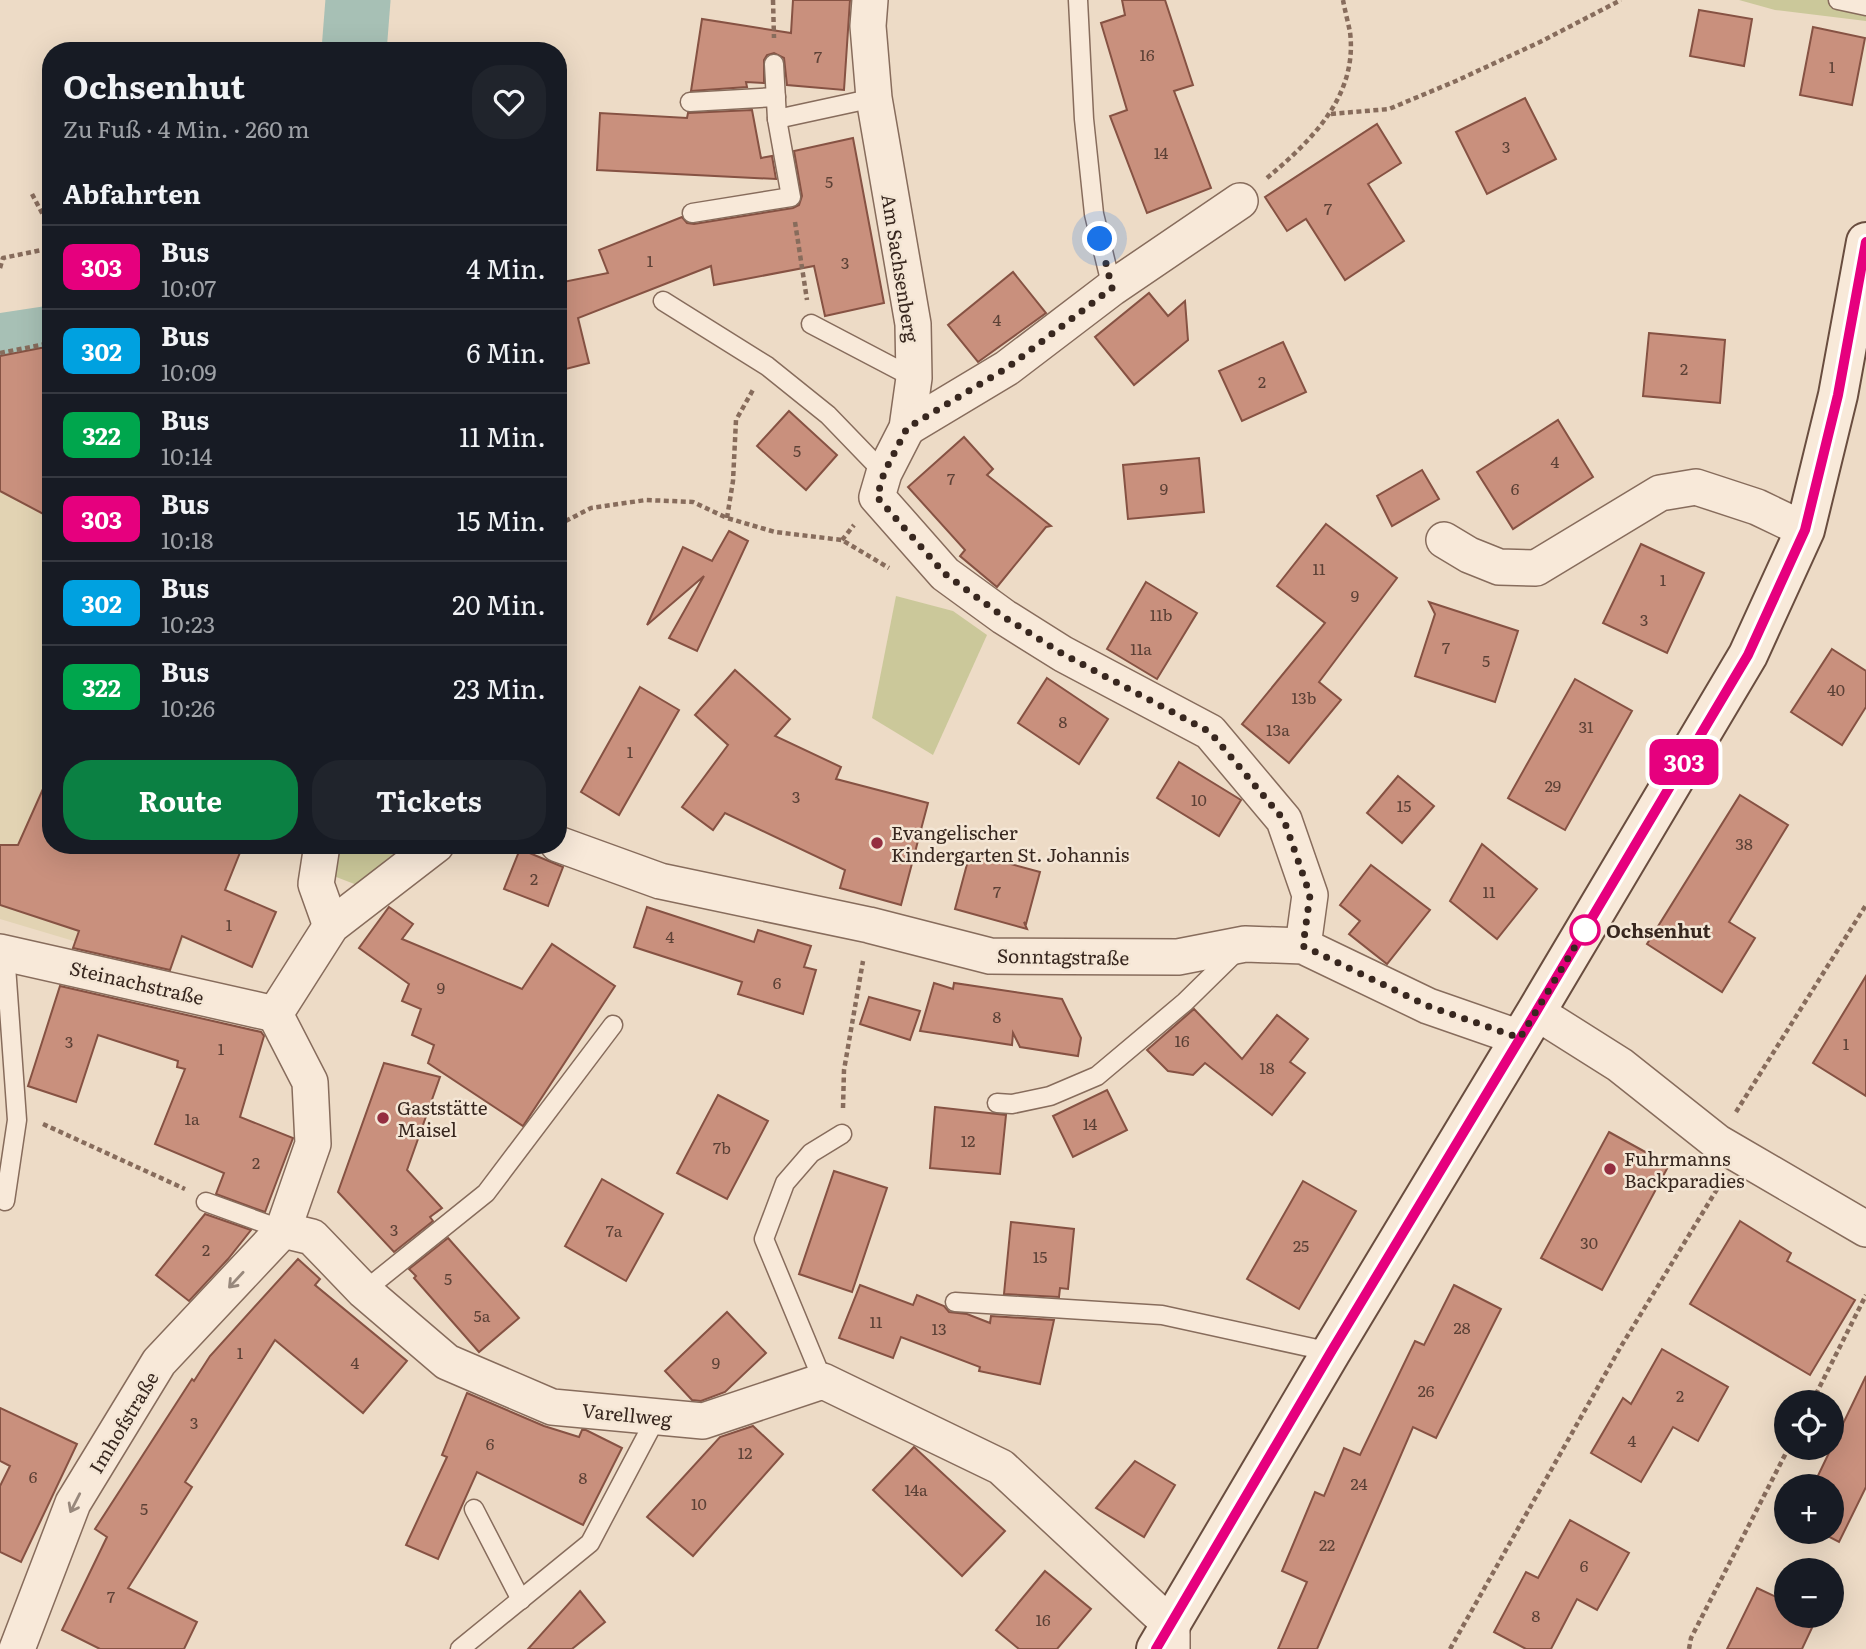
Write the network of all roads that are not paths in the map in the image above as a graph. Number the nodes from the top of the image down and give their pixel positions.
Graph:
1 (870, 0) edge
2 (1078, 0) edge
3 (1838, 0) edge
4 (1866, 5) edge
5 (774, 64) road end
6 (776, 97) junction
7 (874, 99) junction
8 (690, 102) dead end
9 (778, 119) junction
10 (1240, 201) road end
11 (692, 213) dead end
12 (1866, 242) edge
13 (1112, 288) junction
14 (663, 301) dead end
15 (811, 324) road end
16 (915, 378) junction
17 (907, 428) junction
18 (884, 473) junction
19 (1805, 530) junction
20 (1444, 540) dead end
21 (567, 847) edge
22 (321, 854) edge
23 (424, 854) edge
24 (331, 926) junction
25 (1245, 944) junction
26 (1303, 946) junction
27 (3, 952) edge
28 (275, 1013) junction
29 (613, 1025) dead end
30 (1528, 1025) junction
31 (998, 1103) dead end
32 (842, 1134) road end
33 (5, 1201) dead end
34 (206, 1202) road end
35 (1866, 1229) edge
36 (283, 1230) junction
37 (364, 1291) junction
38 (954, 1302) dead end
39 (1331, 1352) junction
40 (823, 1381) junction
41 (656, 1418) junction
42 (474, 1509) dead end
43 (521, 1600) junction
44 (1167, 1641) edge
45 (17, 1649) edge
46 (460, 1649) edge

1 - 7 street, Am Sachsenberg
2 - 13 lane
3 - 4 lane
5 - 6 lane
6 - 8 lane
6 - 9 lane
7 - 9 lane
7 - 16 street, Am Sachsenberg
9 - 11 lane
10 - 13 street
12 - 19 street
13 - 17 street
14 - 18 lane
15 - 16 lane
16 - 17 street, Am Sachsenberg
17 - 18 street
18 - 26 street
19 - 20 street
19 - 30 street
21 - 25 street, Sonntagstraße
22 - 24 street
23 - 24 street
24 - 28 street
25 - 26 street, Sonntagstraße
25 - 31 lane
26 - 30 street, Sonntagstraße
27 - 28 street, Steinachstraße
27 - 33 lane
28 - 36 street
29 - 37 lane
30 - 35 street
30 - 39 street
32 - 40 lane
34 - 36 lane
36 - 37 street, Varellweg
36 -> 45 street, Imhofstraße
37 - 41 street, Varellweg
38 - 39 lane
39 - 44 street
40 - 41 street, Varellweg
40 - 44 street
41 - 43 lane
42 - 43 lane
43 - 46 lane

